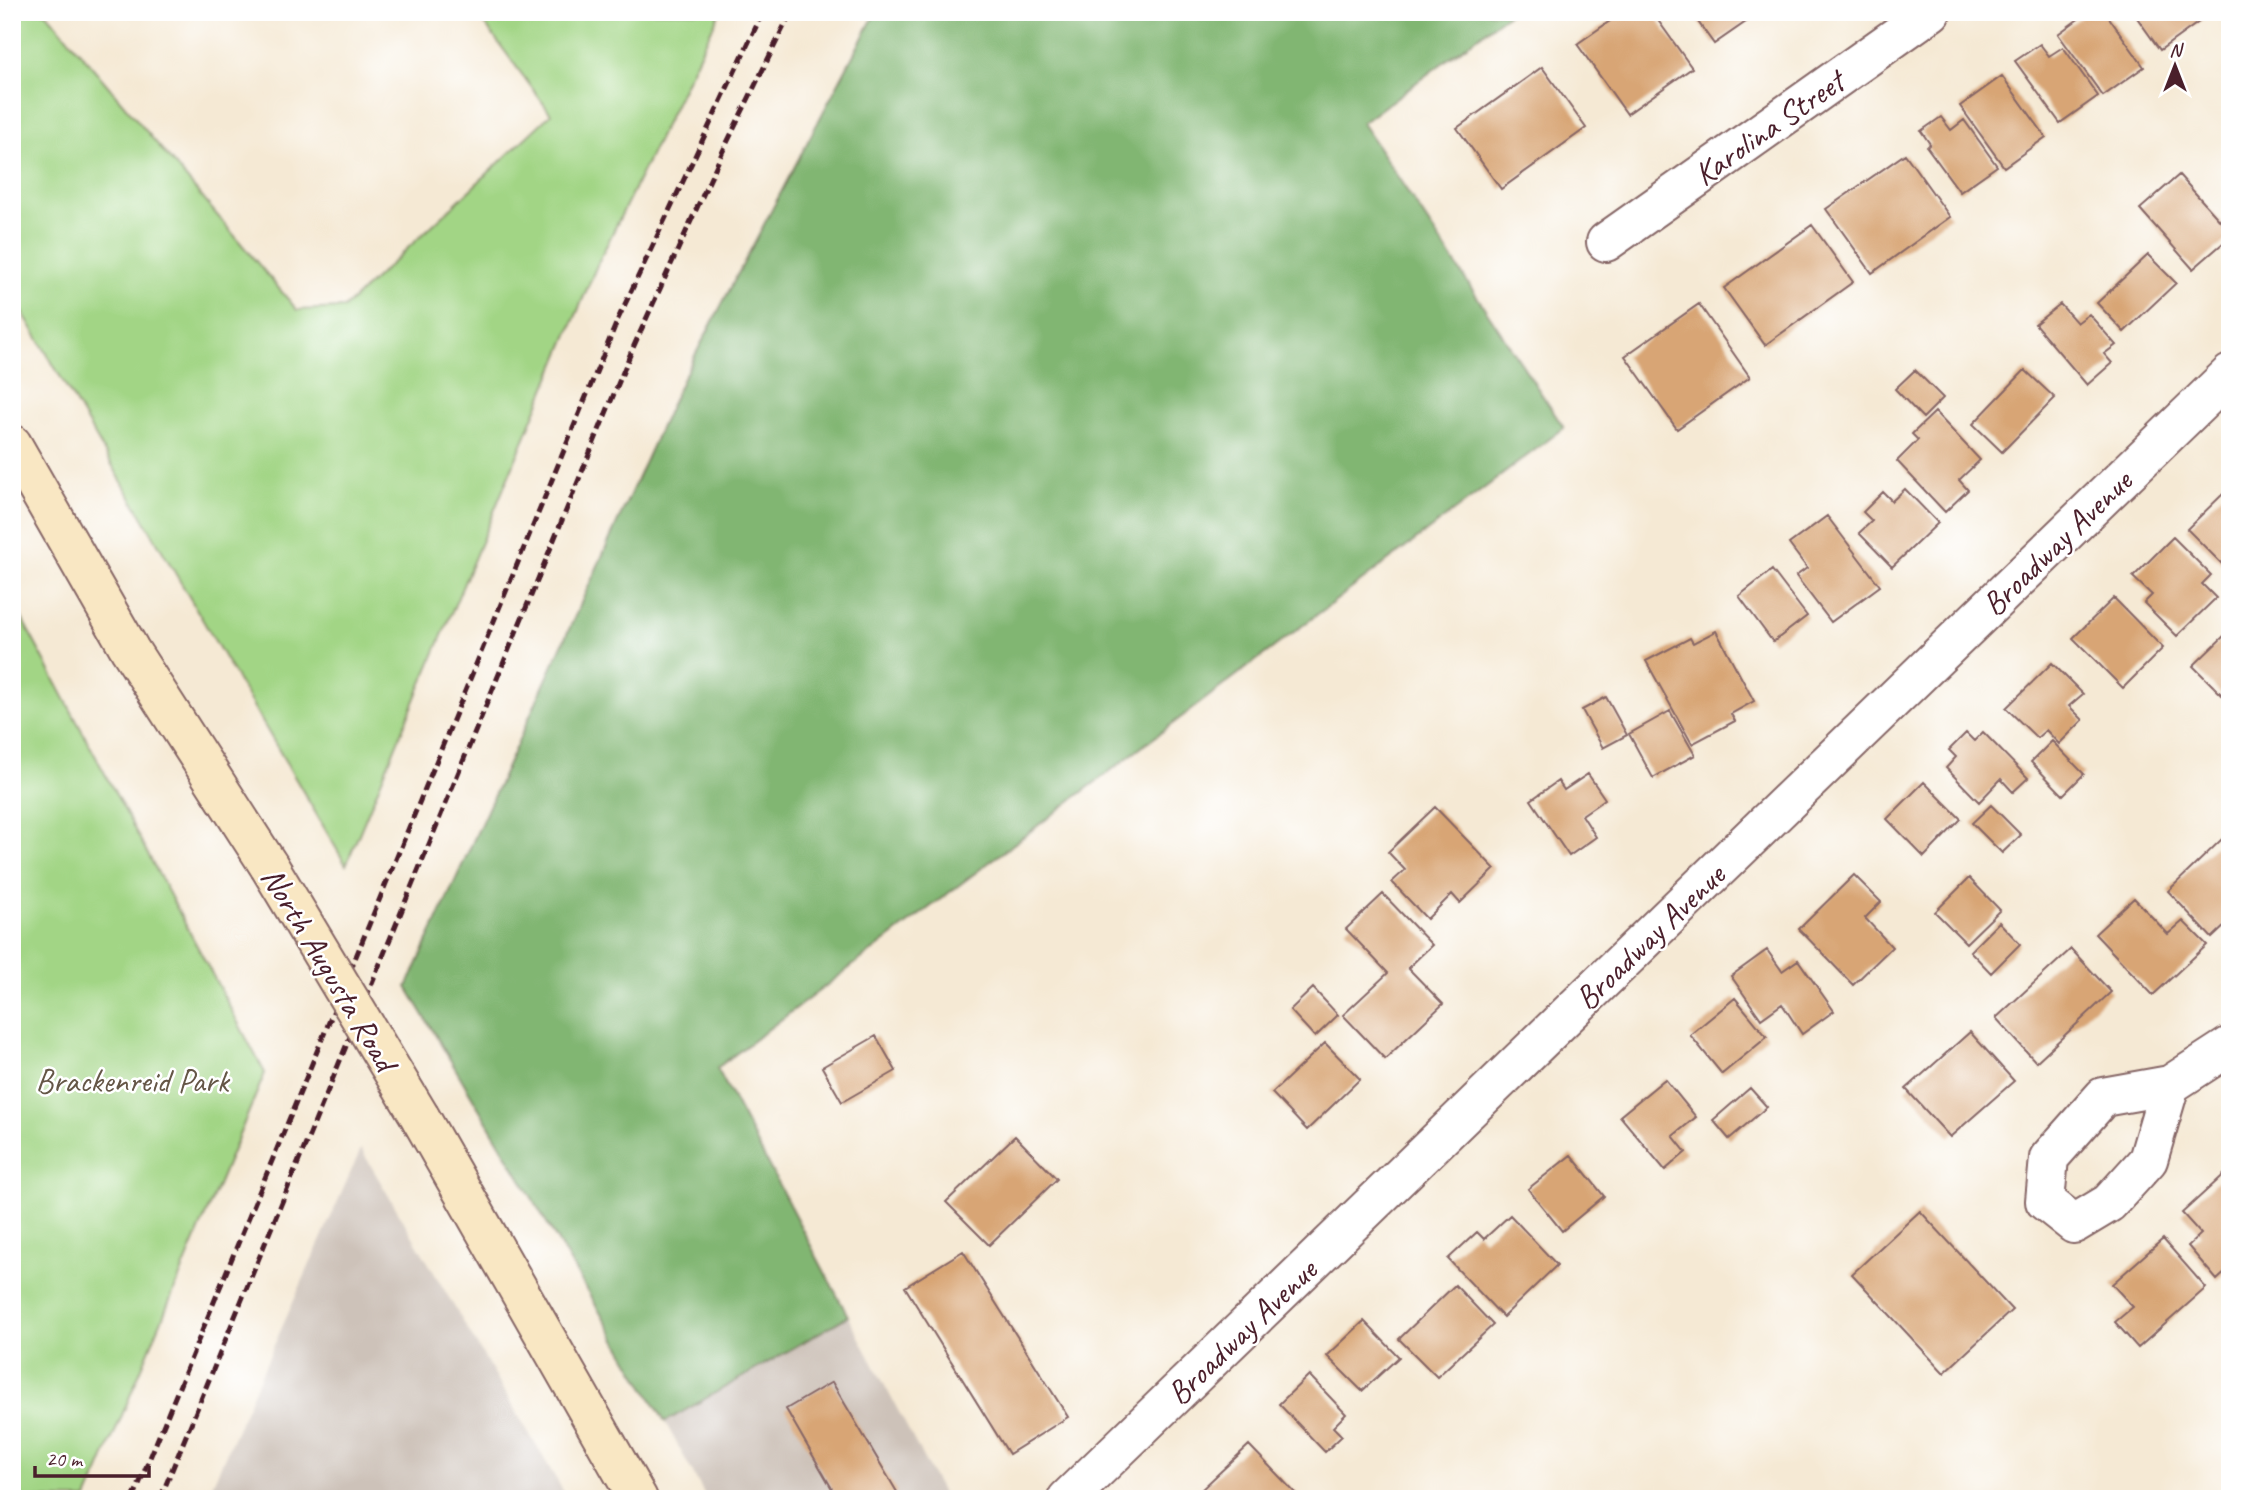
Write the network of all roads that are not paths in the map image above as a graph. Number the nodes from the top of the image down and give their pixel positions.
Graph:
1 (1931, 12) edge
2 (1605, 242) dead end
3 (2230, 374) edge
4 (12, 444) edge
5 (2230, 1046) edge
6 (2170, 1085) dead end
7 (638, 1499) edge
8 (1067, 1499) edge

1 - 2 street, Karolina Street
3 - 8 street, Broadway Avenue
4 - 7 main road, North Augusta Road, bridge
5 - 6 street

